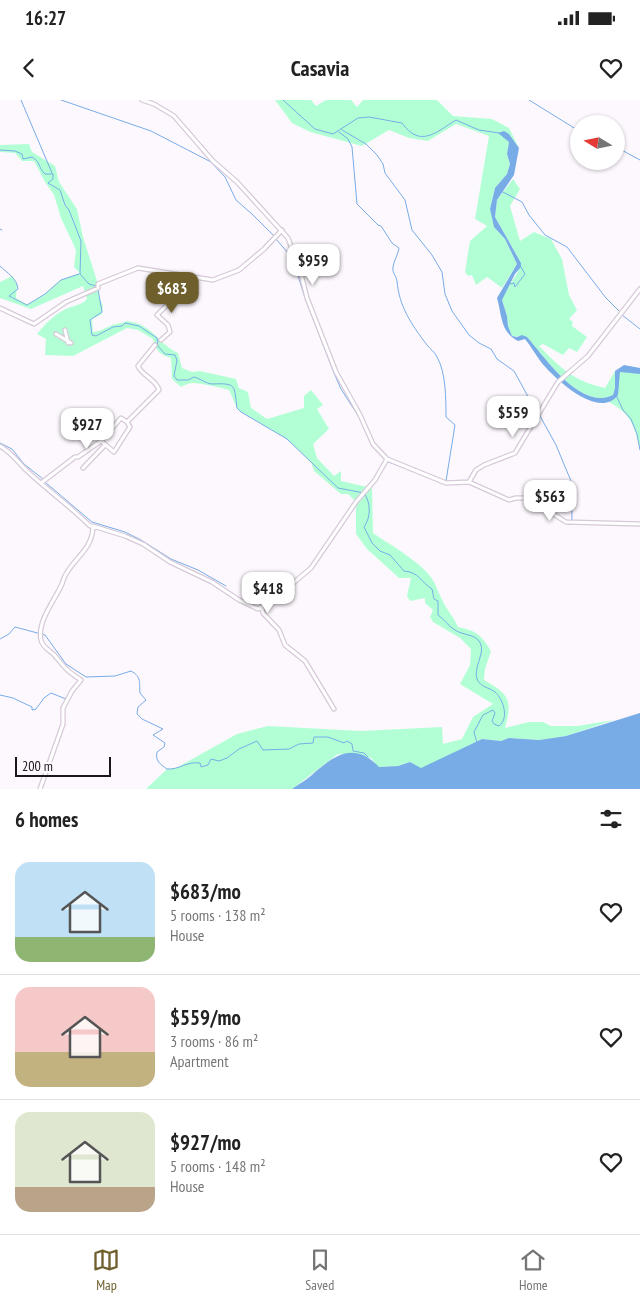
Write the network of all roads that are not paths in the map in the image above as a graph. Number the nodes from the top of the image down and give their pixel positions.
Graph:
1 (142, 100) edge
2 (282, 230) junction
3 (190, 276) junction
4 (640, 289) edge
5 (0, 308) edge
6 (65, 330) dead end
7 (56, 334) dead end
8 (161, 340) dead end
9 (154, 345) dead end
10 (127, 422) junction
11 (101, 441) junction
12 (105, 445) junction
13 (0, 446) edge
14 (387, 459) junction
15 (83, 468) dead end
16 (469, 482) junction
17 (41, 484) junction
18 (640, 524) edge
19 (93, 526) junction
20 (262, 607) junction
21 (334, 710) dead end
22 (40, 789) edge

1 - 2 street
2 - 3 street
2 - 14 street
3 - 5 street
3 - 8 street
4 - 16 street
6 - 7 street
9 - 10 street
10 - 11 street
10 - 12 street
11 - 12 street
11 - 17 street
12 - 15 street
13 - 17 street
14 - 16 street
14 - 20 street
16 - 18 street
17 - 19 street
19 - 20 street
19 - 22 street
20 - 21 street

